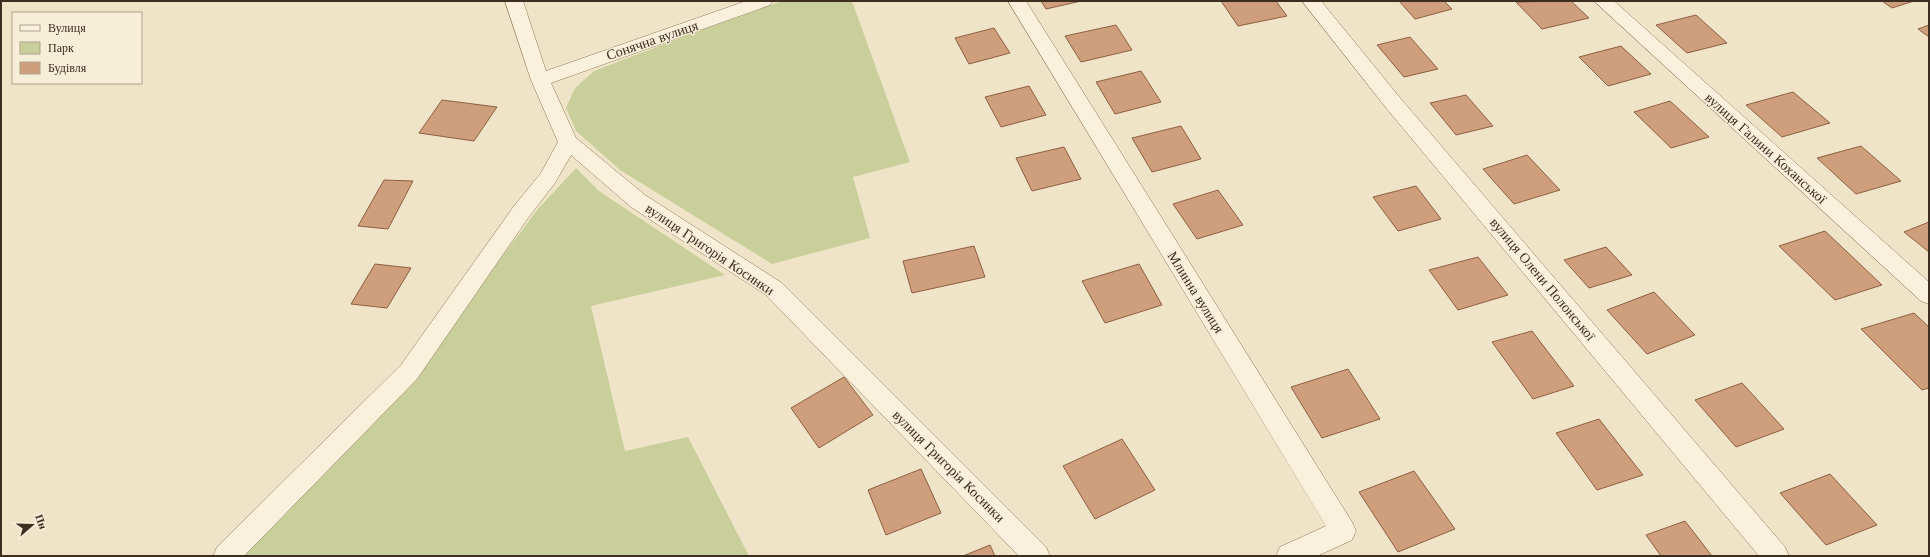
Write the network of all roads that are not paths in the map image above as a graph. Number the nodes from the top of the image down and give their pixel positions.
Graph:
1 (514, 1) edge
2 (764, 1) edge
3 (1017, 1) edge
4 (1311, 1) edge
5 (1603, 1) edge
6 (540, 80) junction
7 (568, 142) junction
8 (1929, 295) edge
9 (226, 556) edge
10 (1037, 556) edge
11 (1289, 556) edge
12 (1776, 556) edge

1 - 6 street, вулиця Григорія Косинки
2 - 6 street, Сонячна вулиця
3 - 11 street, Млинна вулиця
4 - 12 street, вулиця Олени Полонської
5 - 8 street, вулиця Галини Коханської
6 - 7 street, вулиця Григорія Косинки
7 - 9 street
7 - 10 street, вулиця Григорія Косинки

